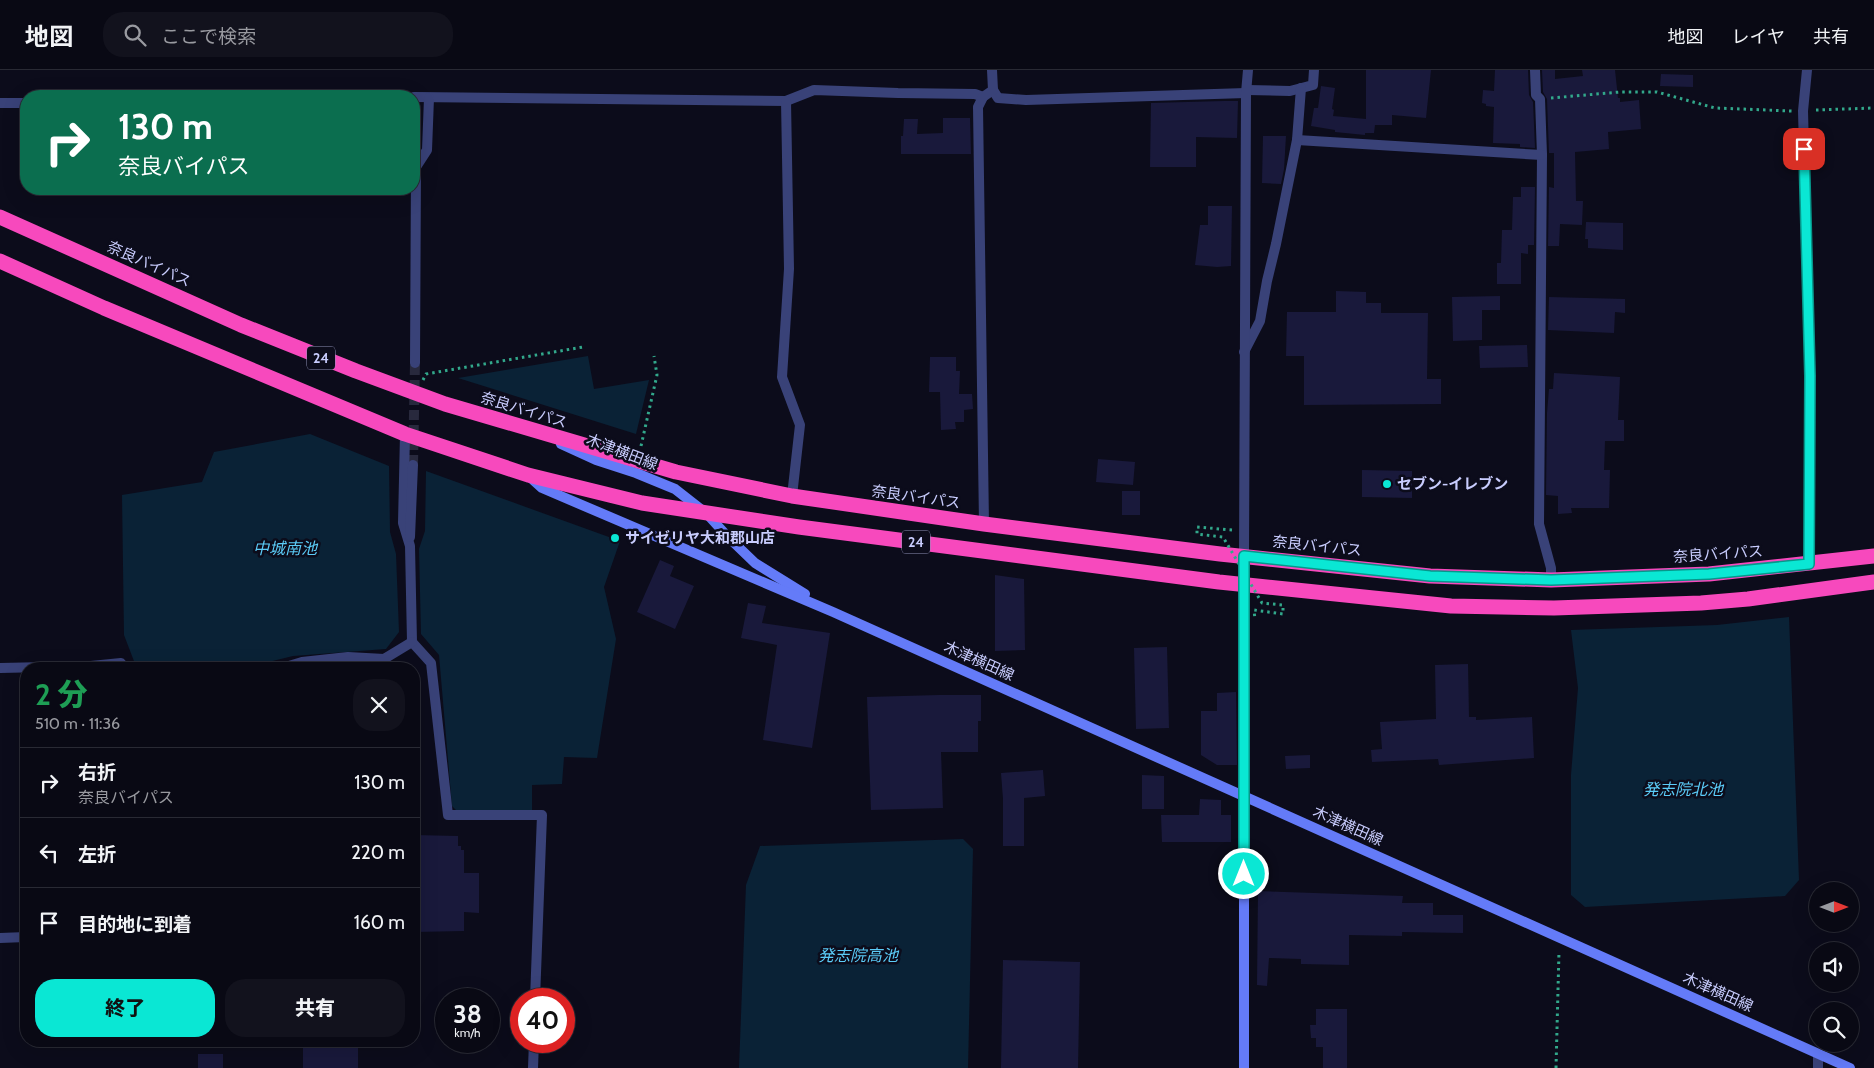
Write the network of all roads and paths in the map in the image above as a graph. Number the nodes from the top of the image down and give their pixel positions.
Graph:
1 (992, 70) edge
2 (1248, 70) edge
3 (1314, 70) edge
4 (1535, 70) edge
5 (1807, 70) edge
6 (1301, 88) junction
7 (993, 90) junction
8 (1247, 92) junction
9 (420, 97) edge
10 (983, 97) junction
11 (429, 98) junction
12 (1540, 99) junction
13 (786, 102) junction
14 (0, 103) edge
15 (20, 103) edge
16 (1874, 108) edge
17 (1803, 111) junction
18 (1297, 140) junction
19 (1542, 154) junction
20 (420, 161) edge
21 (416, 195) edge
22 (0, 217) edge
23 (0, 262) edge
24 (583, 347) dead end
25 (1244, 352) junction
26 (654, 356) dead end
27 (416, 363) tunnel mouth
28 (418, 394) junction
29 (540, 433) junction
30 (405, 434) junction
31 (637, 461) junction
32 (414, 465) tunnel mouth
33 (528, 475) junction
34 (792, 496) junction
35 (707, 514) junction
36 (984, 524) junction
37 (1232, 530) dead end
38 (410, 546) junction
39 (1244, 556) junction
40 (1874, 556) edge
41 (1809, 564) junction
42 (1551, 580) junction
43 (1874, 582) edge
44 (1243, 585) junction
45 (834, 612) junction
46 (1254, 620) dead end
47 (412, 642) junction
48 (302, 662) edge
49 (0, 668) edge
50 (20, 668) edge
51 (1244, 795) junction
52 (1559, 936) junction
53 (20, 937) edge
54 (0, 938) edge
55 (535, 988) edge
56 (534, 1053) edge
57 (1818, 1054) junction
58 (533, 1068) edge
59 (1244, 1068) edge
60 (1556, 1068) edge
61 (1818, 1068) edge
62 (1850, 1068) edge

1 - 7 street
2 - 8 street
3 - 6 street
4 - 12 street
5 - 17 street
6 - 8 street
6 - 18 street
7 - 8 street
7 - 10 street
8 - 25 street
9 - 11 street
10 - 13 street
10 - 36 street
11 - 13 street
11 - 20 street
12 - 17 path
12 - 19 street
13 - 34 street
14 - 15 street
16 - 17 path
17 - 41 street
18 - 19 street
18 - 25 street
19 - 42 street
21 - 27 street
22 - 28 highway, 奈良バイパス / 24
23 - 30 highway, 24
24 - 28 path
25 - 39 street
26 - 31 path
28 - 29 highway, 奈良バイパス / 24
29 - 31 highway, 奈良バイパス / 24
29 - 35 main road, 木津横田線
30 - 33 highway, 24
30 - 38 street
31 - 34 highway, 奈良バイパス / 24
32 - 38 street
33 - 35 highway, 24
33 - 45 main road, 木津横田線
34 - 36 highway, 奈良バイパス / 24
35 - 44 highway, 24
35 - 45 main road, 木津横田線
36 - 39 highway, 奈良バイパス / 24
37 - 46 path, bridge
38 - 47 street
39 - 42 highway, 奈良バイパス / 24
39 - 44 main road
40 - 41 highway, 奈良バイパス / 24
41 - 42 highway, 奈良バイパス / 24
43 - 44 highway, 24
44 - 51 main road
45 - 51 main road, 木津横田線
47 - 48 street
47 - 55 street
49 - 50 street
51 - 52 main road, 木津横田線
51 - 59 main road
52 - 57 main road, 木津横田線
52 - 60 path
53 - 54 street
56 - 58 street
57 - 61 street
57 - 62 main road, 木津横田線

